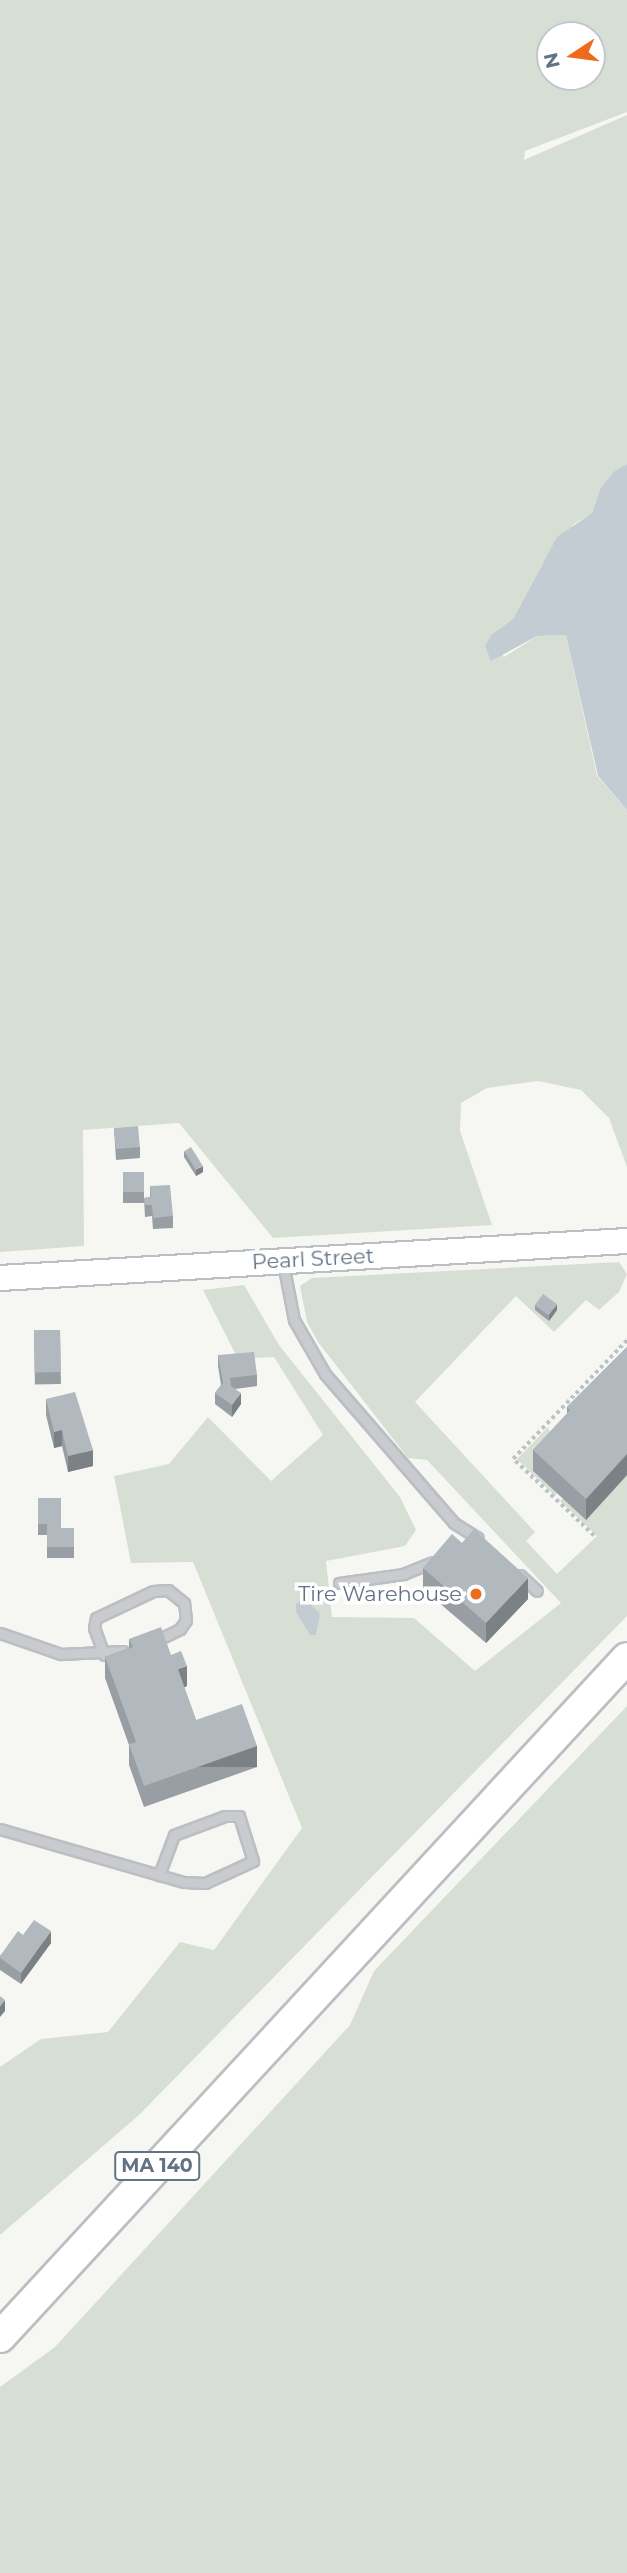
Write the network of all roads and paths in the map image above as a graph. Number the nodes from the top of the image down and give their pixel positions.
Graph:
1 (627, 1241) edge
2 (283, 1261) junction
3 (0, 1278) edge
4 (627, 1340) edge
5 (565, 1404) junction
6 (571, 1409) edge
7 (560, 1496) dead end
8 (556, 1500) junction
9 (594, 1536) dead end
10 (488, 1544) edge
11 (443, 1552) edge
12 (508, 1563) edge
13 (339, 1583) dead end
14 (537, 1591) dead end
15 (0, 1633) edge
16 (142, 1646) edge
17 (129, 1650) edge
18 (104, 1655) junction
19 (627, 1658) edge
20 (0, 1829) edge
21 (159, 1875) junction
22 (0, 2337) edge

1 - 2 main road, Pearl Street
2 - 3 main road, Pearl Street
2 - 10 lane
4 - 5 path
5 - 6 path
5 - 8 path
7 - 8 path
8 - 9 path
11 - 13 lane
12 - 14 lane
15 - 18 lane
16 - 18 lane
17 - 18 lane
19 - 22 highway, MA 140
20 - 21 lane
21 - 21 lane

